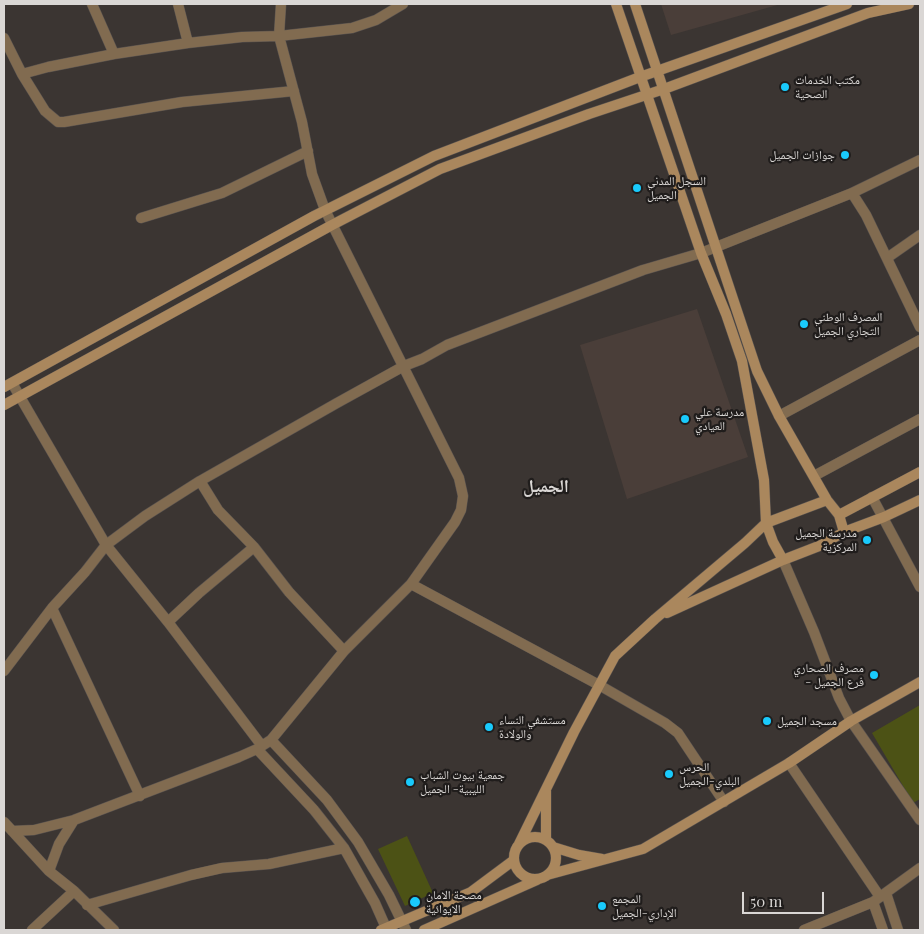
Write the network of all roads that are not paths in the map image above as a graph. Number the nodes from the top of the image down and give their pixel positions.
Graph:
1 (92, 4) edge
2 (178, 4) edge
3 (280, 4) edge
4 (403, 4) edge
5 (616, 4) edge
6 (635, 4) edge
7 (847, 4) edge
8 (909, 4) edge
9 (279, 36) junction
10 (4, 38) edge
11 (188, 43) junction
12 (114, 54) junction
13 (658, 70) junction
14 (22, 74) junction
15 (640, 76) junction
16 (664, 89) junction
17 (294, 91) junction
18 (647, 94) junction
19 (308, 151) junction
20 (920, 160) edge
21 (852, 193) junction
22 (325, 210) junction
23 (141, 218) dead end
24 (332, 225) junction
25 (920, 235) edge
26 (716, 247) junction
27 (701, 253) junction
28 (887, 258) junction
29 (920, 327) edge
30 (920, 340) edge
31 (404, 366) junction
32 (8, 385) edge
33 (20, 396) junction
34 (4, 405) edge
35 (779, 416) junction
36 (920, 419) edge
37 (920, 472) edge
38 (814, 476) junction
39 (200, 480) junction
40 (872, 497) junction
41 (827, 500) junction
42 (920, 500) edge
43 (839, 515) junction
44 (884, 517) junction
45 (766, 523) junction
46 (844, 532) junction
47 (106, 545) junction
48 (254, 547) junction
49 (784, 560) junction
50 (411, 584) junction
51 (920, 587) edge
52 (52, 608) junction
53 (654, 619) junction
54 (168, 622) junction
55 (344, 651) junction
56 (4, 671) edge
57 (920, 682) edge
58 (600, 685) junction
59 (851, 721) junction
60 (263, 745) junction
61 (789, 763) junction
62 (546, 787) junction
63 (140, 796) junction
64 (724, 802) junction
65 (74, 820) junction
66 (920, 820) edge
67 (4, 822) edge
68 (12, 831) junction
69 (519, 844) junction
70 (550, 844) junction
71 (344, 848) junction
72 (514, 860) junction
73 (605, 860) junction
74 (920, 868) edge
75 (50, 871) junction
76 (547, 876) junction
77 (537, 880) junction
78 (74, 891) junction
79 (880, 897) junction
80 (87, 905) junction
81 (403, 926) edge
82 (385, 929) edge
83 (32, 930) edge
84 (114, 930) edge
85 (424, 930) edge
86 (804, 930) edge
87 (882, 930) edge
88 (898, 930) edge

1 - 12 street
2 - 11 street
3 - 9 street
4 - 9 street
5 - 15 street
6 - 13 street
7 - 13 street
8 - 16 street
9 - 11 street
9 - 17 street
10 - 14 street
11 - 12 street
12 - 14 street
13 - 15 street
13 - 16 street
14 - 17 street
15 - 18 street
15 - 22 street
16 - 18 street
16 - 26 street
17 - 19 street
18 - 24 street
18 - 27 street
19 - 22 street
19 - 23 street
20 - 21 street
21 - 26 street
21 - 28 street
22 - 24 street
22 - 32 street
24 - 31 street
24 - 33 street
25 - 28 street
26 - 27 street
26 - 35 street
27 - 31 street
27 - 45 street
28 - 29 street
30 - 35 street
31 - 39 street
31 - 50 street
32 - 33 street
33 - 34 street
33 - 47 street
35 - 38 street
36 - 38 street
37 - 40 street
38 - 41 street
39 - 47 street
39 - 48 street
40 - 43 street
40 - 44 street
41 - 43 street
41 - 45 street
42 - 44 street
43 - 46 street
44 - 46 street
44 - 51 street
45 - 49 street
45 - 53 street
46 - 49 street
47 - 52 street
47 - 54 street
48 - 54 street
48 - 55 street
49 - 53 street
49 - 59 street
50 - 55 street
50 - 58 street
52 - 56 street
52 - 63 street
53 - 58 street
54 - 60 street
55 - 60 street
57 - 59 street
58 - 62 street
58 - 64 street
59 - 61 street
59 - 66 street
60 - 63 street
60 - 71 street
60 - 81 street
61 - 64 street
61 - 79 street
62 - 69 street
62 - 70 street
63 - 65 street
64 - 73 street
65 - 68 street
65 - 75 street
67 - 68 street
68 - 75 street
69 - 70 street
69 - 72 street
70 - 73 street
70 - 76 street
71 - 80 street
71 - 82 street
72 - 77 street
72 - 81 street
73 - 76 street
74 - 79 street
75 - 78 street
76 - 77 street
77 - 85 street
78 - 80 street
78 - 83 street
79 - 86 street
79 - 87 street
79 - 88 street
80 - 84 street
81 - 82 street

